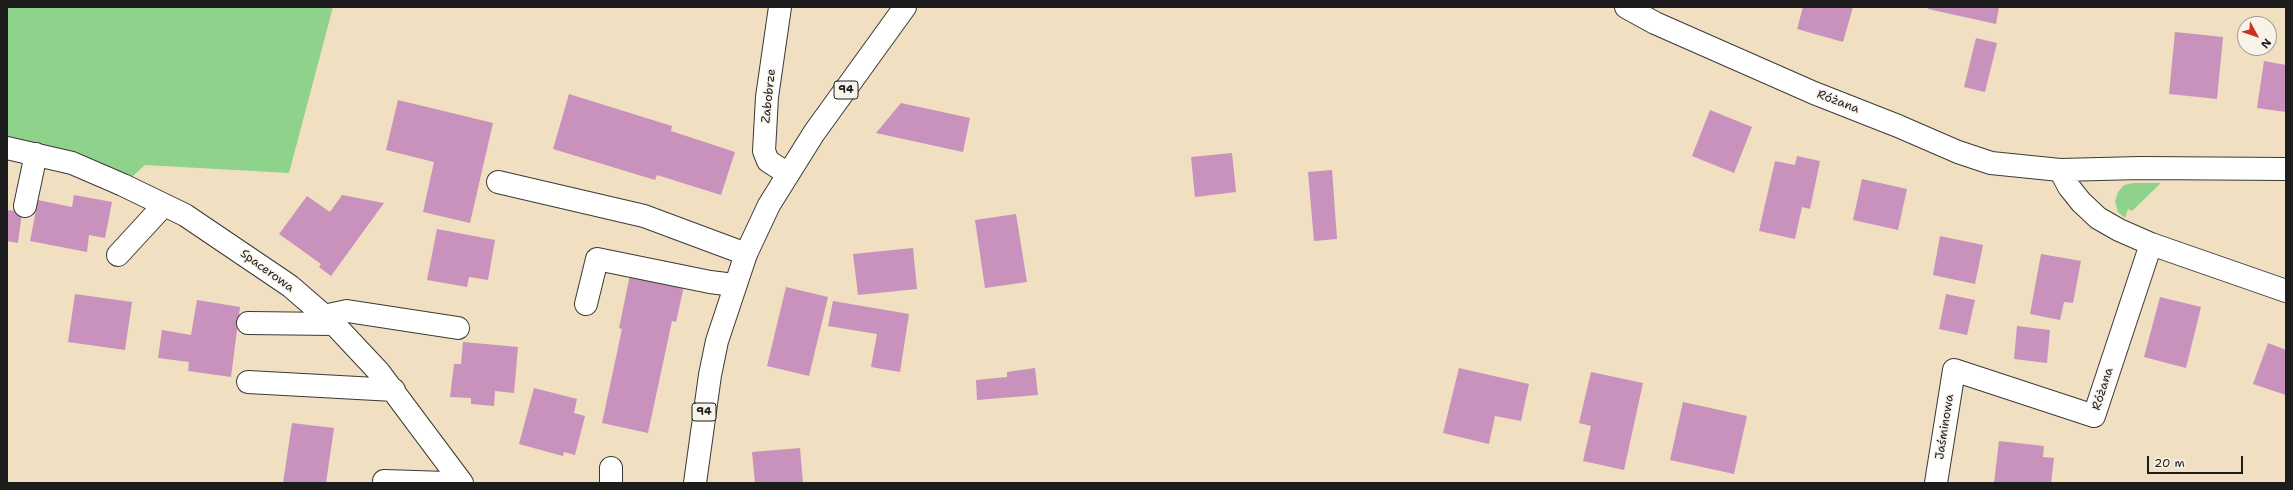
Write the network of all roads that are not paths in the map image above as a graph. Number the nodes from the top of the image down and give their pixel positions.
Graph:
1 (780, 7) edge
2 (905, 7) edge
3 (1626, 7) edge
4 (7, 148) edge
5 (36, 154) junction
6 (2286, 169) edge
7 (2060, 170) junction
8 (788, 174) junction
9 (498, 182) dead end
10 (164, 204) junction
11 (25, 206) dead end
12 (2151, 244) junction
13 (746, 254) junction
14 (118, 255) dead end
15 (734, 285) junction
16 (2286, 291) edge
17 (586, 304) dead end
18 (329, 320) junction
19 (248, 323) dead end
20 (458, 328) dead end
21 (1954, 370) joint
22 (248, 382) dead end
23 (394, 390) junction
24 (384, 481) dead end
25 (446, 483) edge
26 (462, 483) edge
27 (695, 483) edge
28 (1936, 483) edge

1 - 8 street, Zabobrze
2 - 8 street, 94
3 - 7 street, Różana
4 - 5 street, Spacerowa
5 - 10 street, Spacerowa
5 - 11 street
6 - 7 street, Różana
7 - 12 street
8 - 13 street, 94
9 - 13 street
10 - 14 street
10 - 18 street, Spacerowa
12 - 16 street
12 - 21 street, Różana
13 - 15 street, 94
15 - 17 street
15 - 27 street, 94
18 - 19 street
18 - 20 street
18 - 23 street, Spacerowa
21 - 28 street, Jaśminowa
22 - 23 street
23 - 26 street, Spacerowa
24 - 25 street

